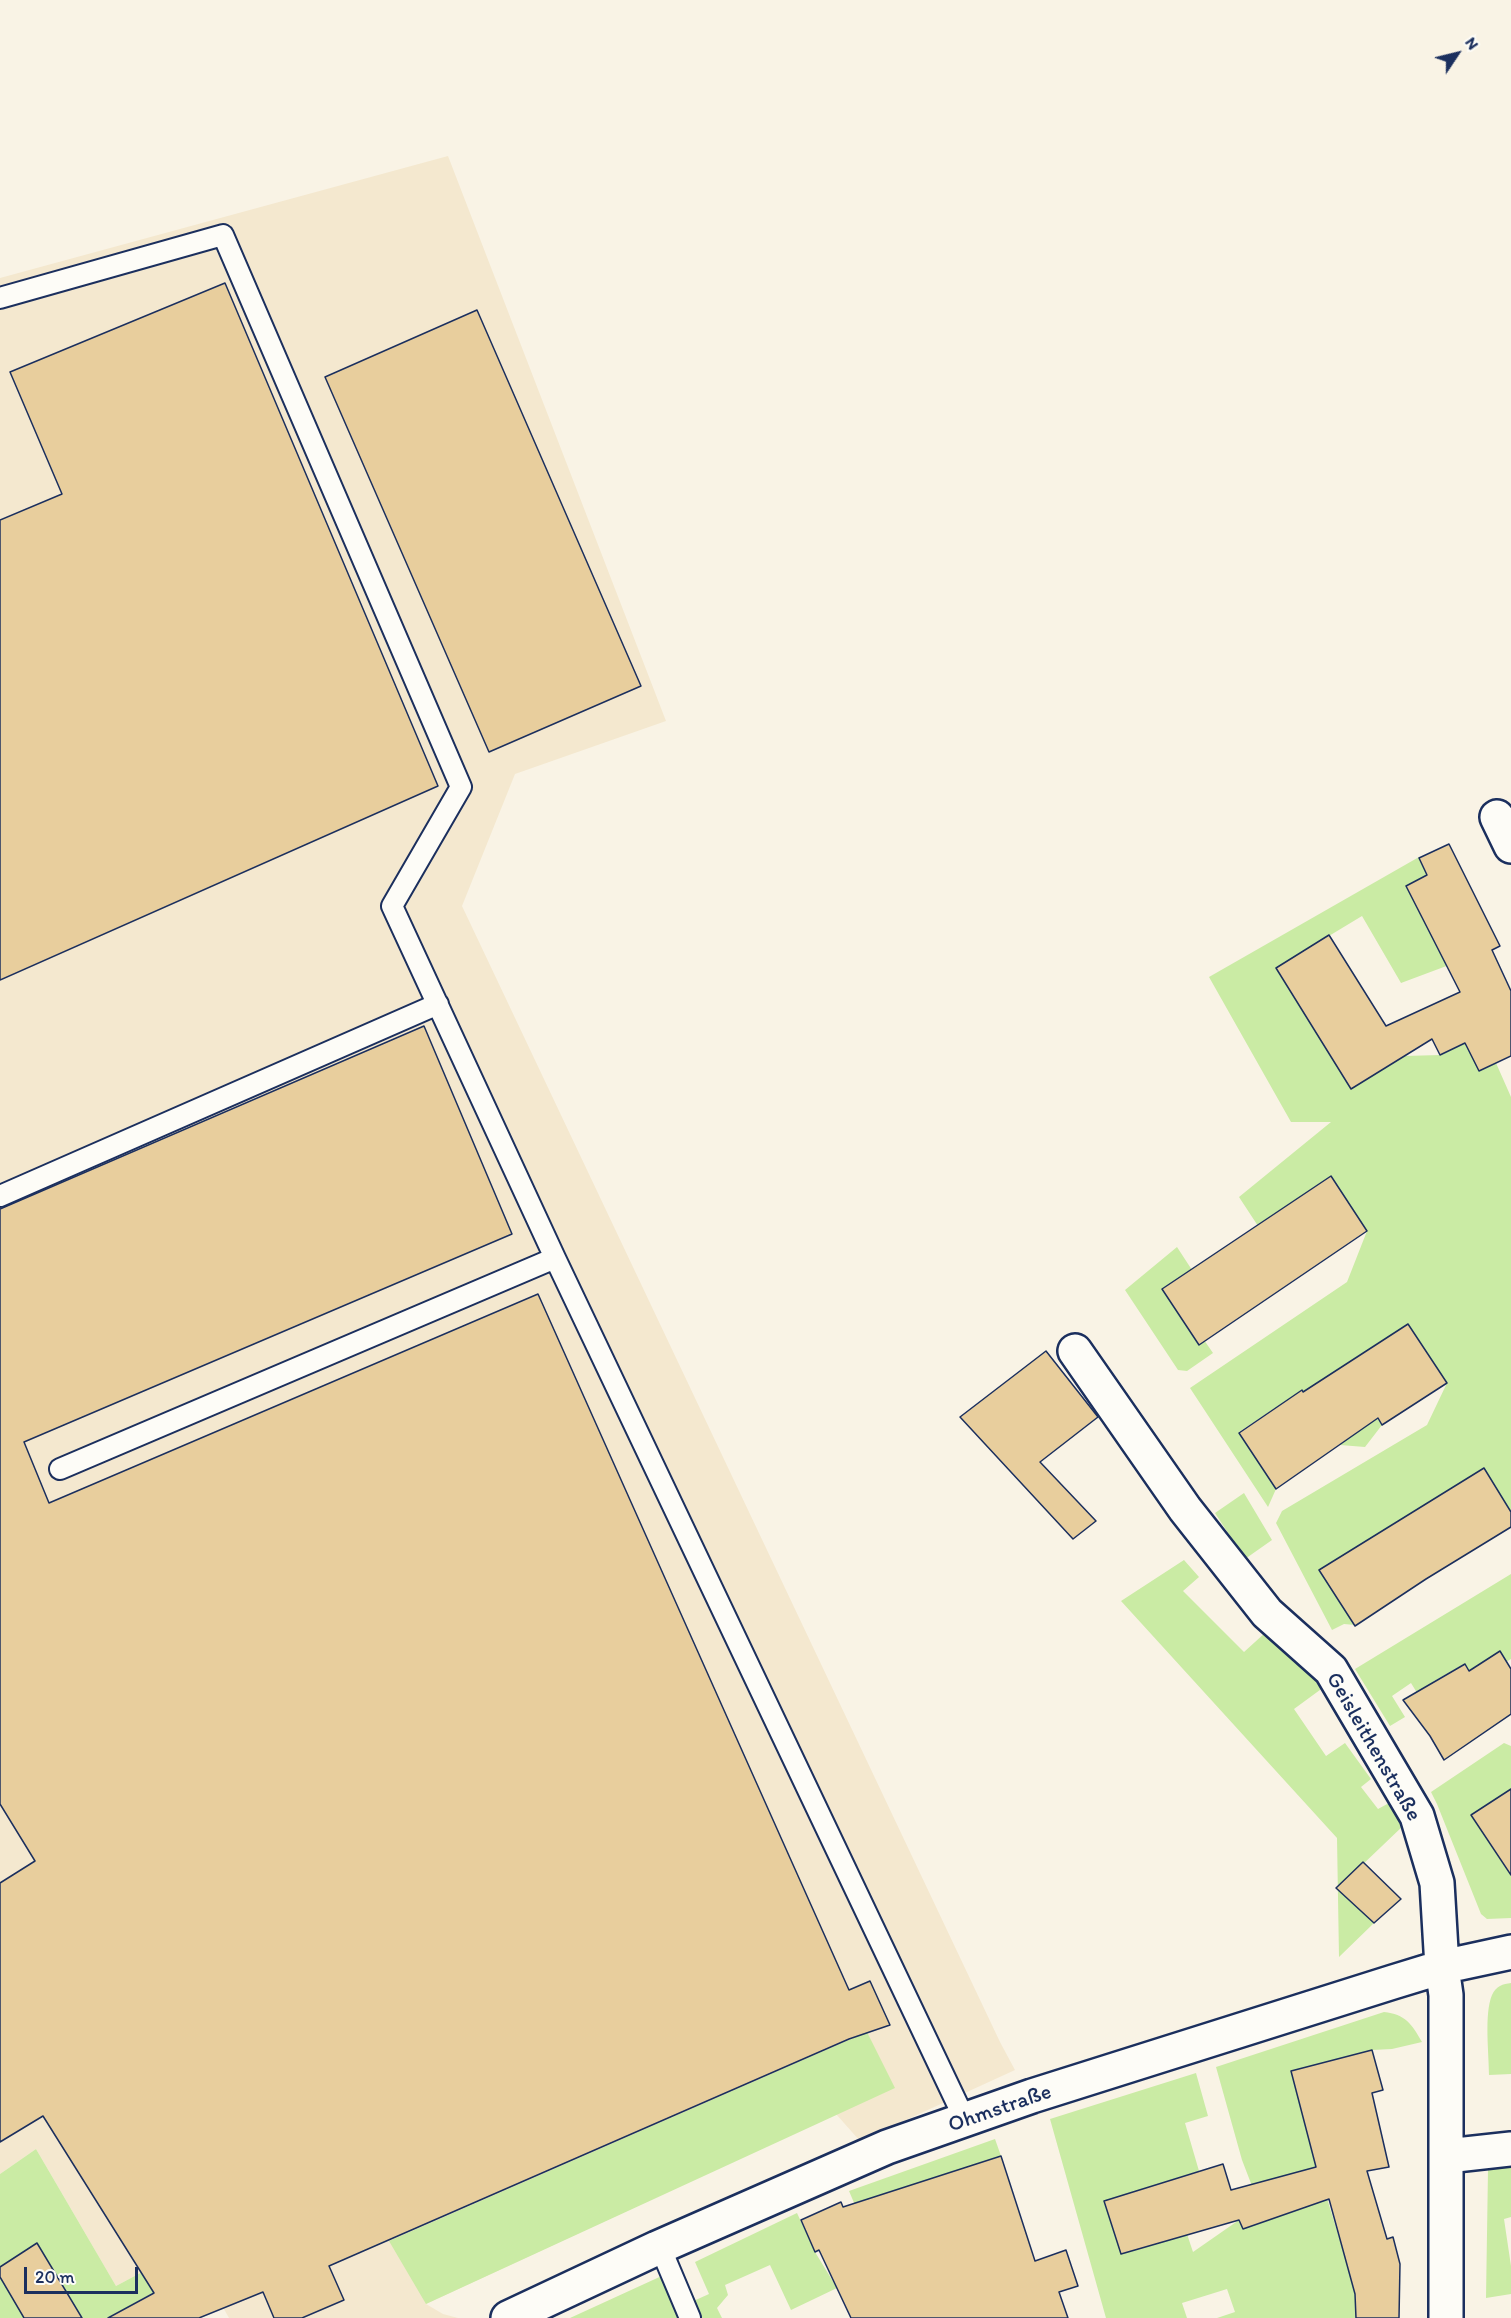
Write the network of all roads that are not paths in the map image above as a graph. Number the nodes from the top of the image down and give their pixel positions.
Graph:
1 (0, 298) edge
2 (1497, 817) dead end
3 (1511, 846) edge
4 (438, 1004) junction
5 (0, 1196) edge
6 (555, 1258) junction
7 (1075, 1351) dead end
8 (60, 1469) dead end
9 (1511, 1953) edge
10 (1442, 1967) junction
11 (965, 2120) junction
12 (1511, 2149) edge
13 (1447, 2156) junction
14 (657, 2248) junction
15 (508, 2318) edge
16 (690, 2318) edge
17 (1446, 2318) edge

1 - 4 lane
2 - 3 street
4 - 5 lane
4 - 6 lane
6 - 8 lane
6 - 11 lane
7 - 10 street, Geisleithenstraße
9 - 10 street, Ohmstraße
10 - 11 street, Ohmstraße
10 - 13 street, Geisleithenstraße
11 - 14 street, Ohmstraße
12 - 13 street
13 - 17 street, Geisleithenstraße
14 - 15 street, Ohmstraße
14 - 16 lane

